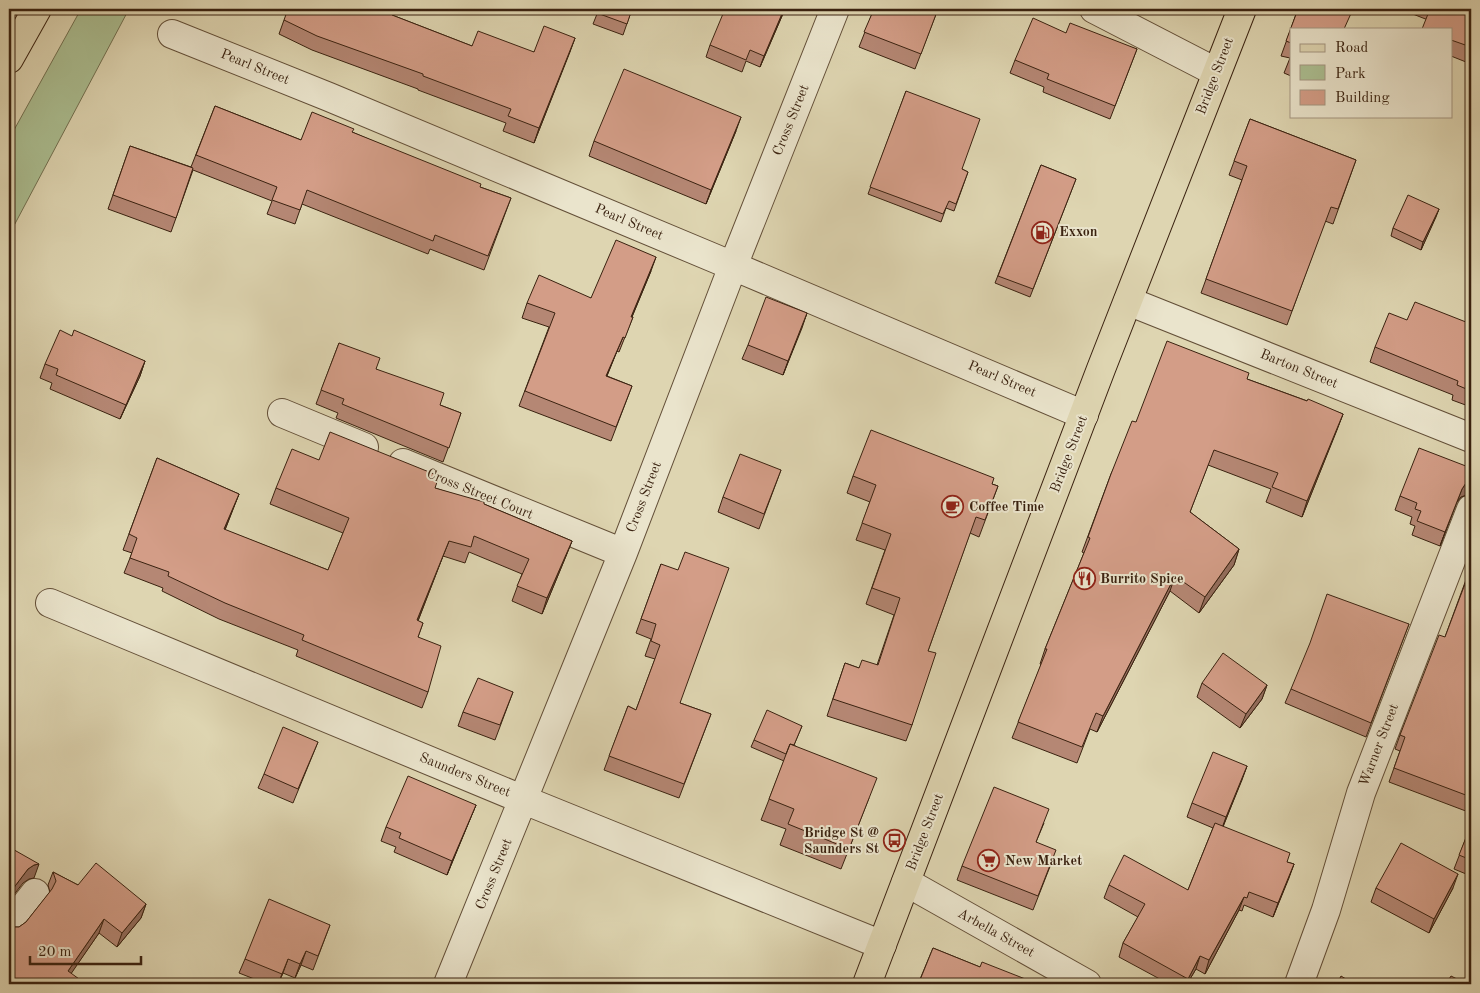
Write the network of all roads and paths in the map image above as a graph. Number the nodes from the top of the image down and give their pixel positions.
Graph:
1 (37, 9) edge
2 (835, 9) edge
3 (1094, 9) edge
4 (1242, 9) edge
5 (172, 34) dead end
6 (9, 59) edge
7 (1216, 72) junction
8 (733, 266) junction
9 (1128, 301) junction
10 (282, 414) dead end
11 (1084, 414) junction
12 (1471, 438) edge
13 (1471, 509) edge
14 (623, 552) junction
15 (50, 603) dead end
16 (524, 800) junction
17 (906, 882) junction
18 (34, 893) dead end
19 (9, 926) edge
20 (882, 945) junction
21 (448, 984) edge
22 (866, 984) edge
23 (1087, 984) edge
24 (1299, 984) edge

1 - 6 main road
2 - 8 street, Cross Street
3 - 7 street
4 - 7 main road, Bridge Street
5 - 8 street, Pearl Street
7 - 9 main road, Bridge Street
8 - 11 street, Pearl Street
8 - 14 street, Cross Street
9 - 11 main road, Bridge Street
9 - 12 street, Barton Street
10 - 14 street, Cross Street Court
11 - 17 main road, Bridge Street
13 - 24 street, Warner Street
14 - 16 street, Cross Street
15 - 16 street, Saunders Street
16 - 20 street, Saunders Street
16 - 21 street, Cross Street
17 - 20 main road, Bridge Street
17 - 23 street, Arbella Street
18 - 19 street
20 - 22 main road, Bridge Street

